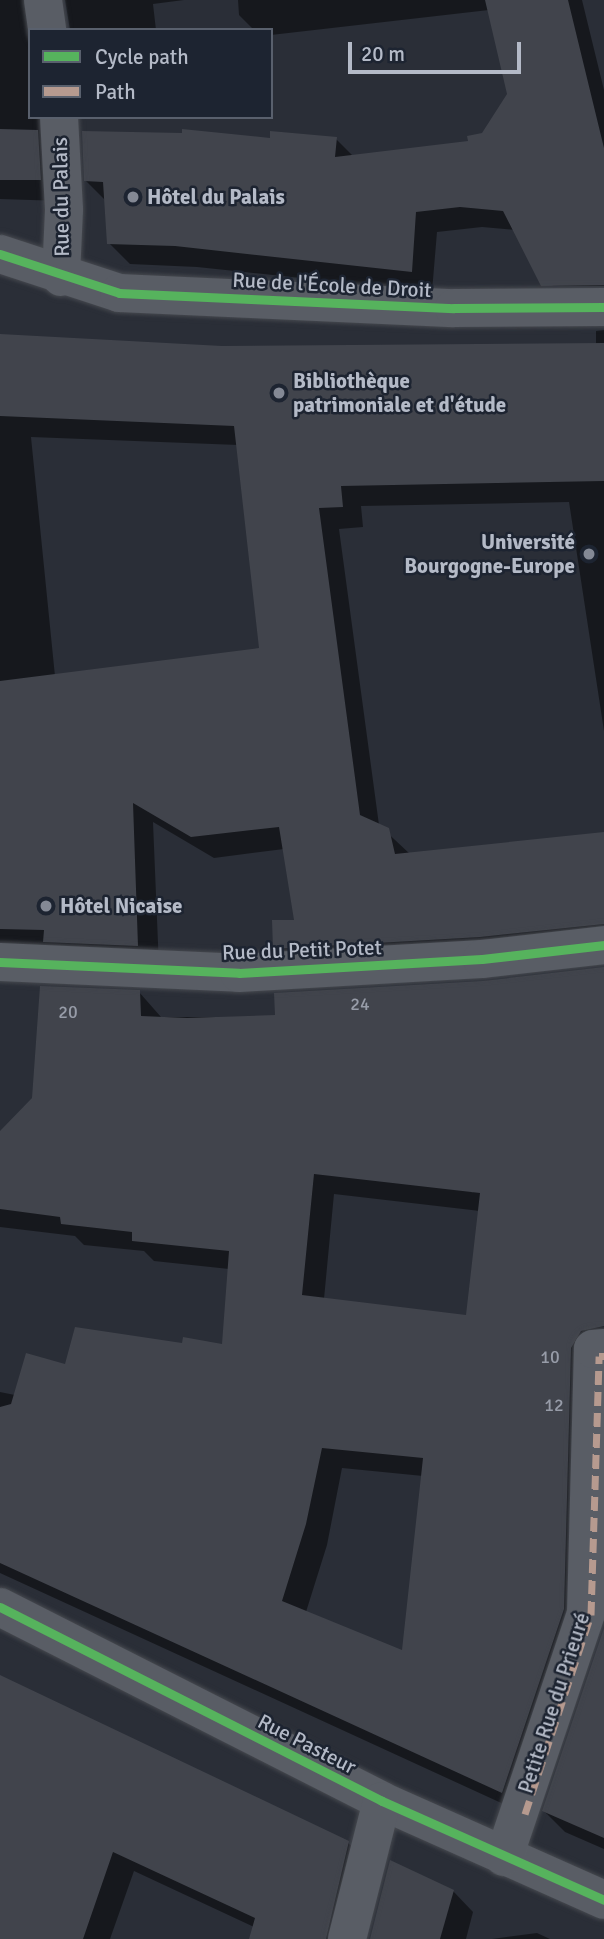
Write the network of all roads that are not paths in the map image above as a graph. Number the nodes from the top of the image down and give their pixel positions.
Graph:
1 (43, 0) edge
2 (47, 28) edge
3 (59, 119) edge
4 (0, 254) edge
5 (61, 277) junction
6 (604, 307) edge
7 (604, 945) edge
8 (0, 962) edge
9 (604, 1349) edge
10 (604, 1356) edge
11 (0, 1607) edge
12 (382, 1801) junction
13 (525, 1814) dead end
14 (504, 1857) junction
15 (604, 1900) edge
16 (347, 1939) edge

1 - 2 street
3 - 5 street, Rue du Palais
4 - 5 street, Rue de l'École de Droit
5 - 6 street, Rue de l'École de Droit
7 - 8 street, Rue du Petit Potet
9 - 14 street, Petite Rue du Prieuré
10 - 13 street, Petite Rue du Prieuré
11 - 12 street, Rue Pasteur
12 - 14 street, Rue Pasteur
12 - 16 street
14 - 15 street, Rue Pasteur

